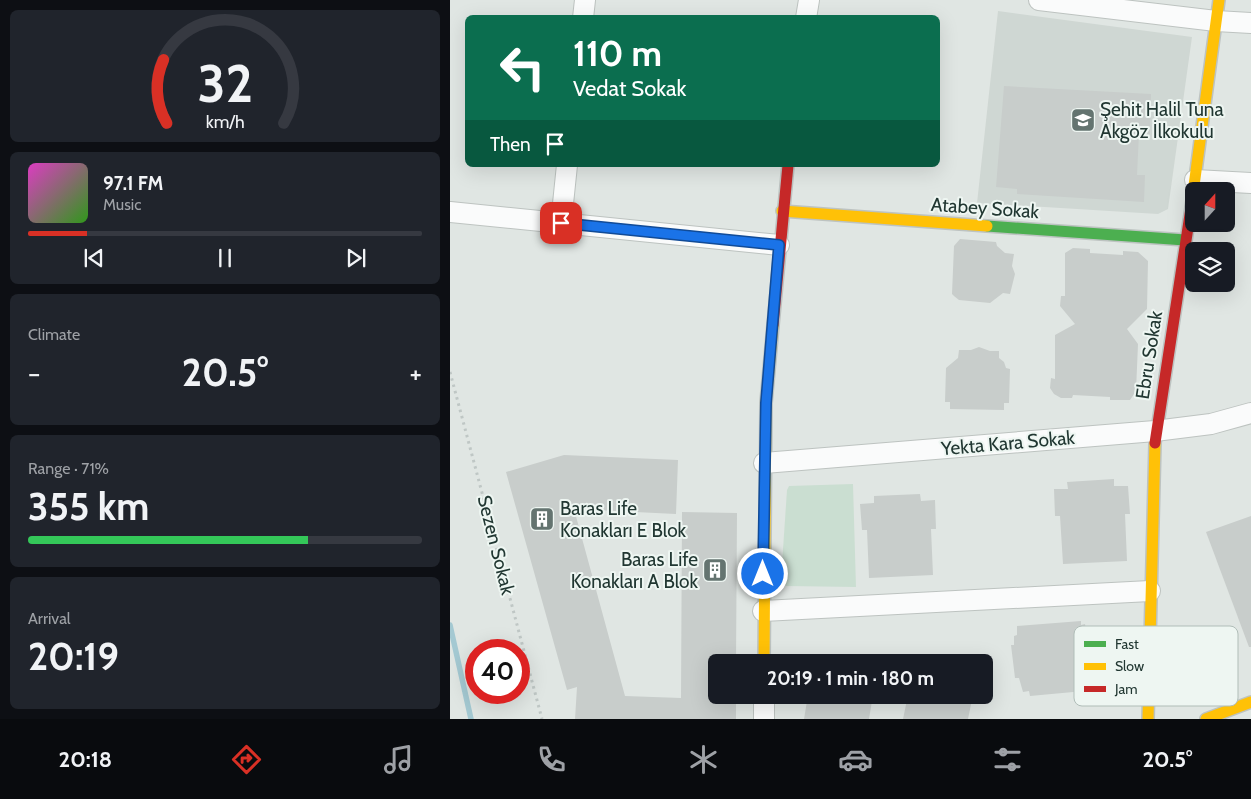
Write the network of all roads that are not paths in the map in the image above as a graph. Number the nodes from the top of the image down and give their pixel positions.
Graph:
1 (585, 0) edge
2 (809, 0) edge
3 (1039, 0) edge
4 (1219, 0) edge
5 (583, 15) edge
6 (806, 15) edge
7 (1216, 21) junction
8 (1251, 23) edge
9 (567, 167) edge
10 (788, 167) edge
11 (1195, 180) junction
12 (1251, 183) edge
13 (782, 211) junction
14 (450, 212) edge
15 (561, 223) junction
16 (1185, 240) junction
17 (779, 245) junction
18 (1251, 413) edge
19 (1155, 431) junction
20 (764, 463) junction
21 (1150, 591) junction
22 (763, 611) junction
23 (1149, 626) edge
24 (764, 654) edge
25 (1251, 702) edge
26 (764, 704) edge
27 (1148, 706) edge
28 (764, 719) edge
29 (1148, 719) edge
30 (1206, 719) edge

1 - 5 street
2 - 6 street
3 - 7 street
4 - 7 street, Ebru Sokak
7 - 8 street
7 - 11 street, Ebru Sokak
9 - 15 street
10 - 13 street
11 - 12 street
11 - 16 street, Ebru Sokak
13 - 16 street, Atabey Sokak
13 - 17 street
14 - 15 street
15 - 17 street
16 - 19 street, Ebru Sokak
17 - 20 street
18 - 19 street, Yekta Kara Sokak
19 - 20 street, Yekta Kara Sokak
19 - 21 street, Ebru Sokak
20 - 22 street
21 - 22 street
21 - 23 street, Ebru Sokak
22 - 24 street
25 - 30 street
26 - 28 street
27 - 29 street, Ebru Sokak

